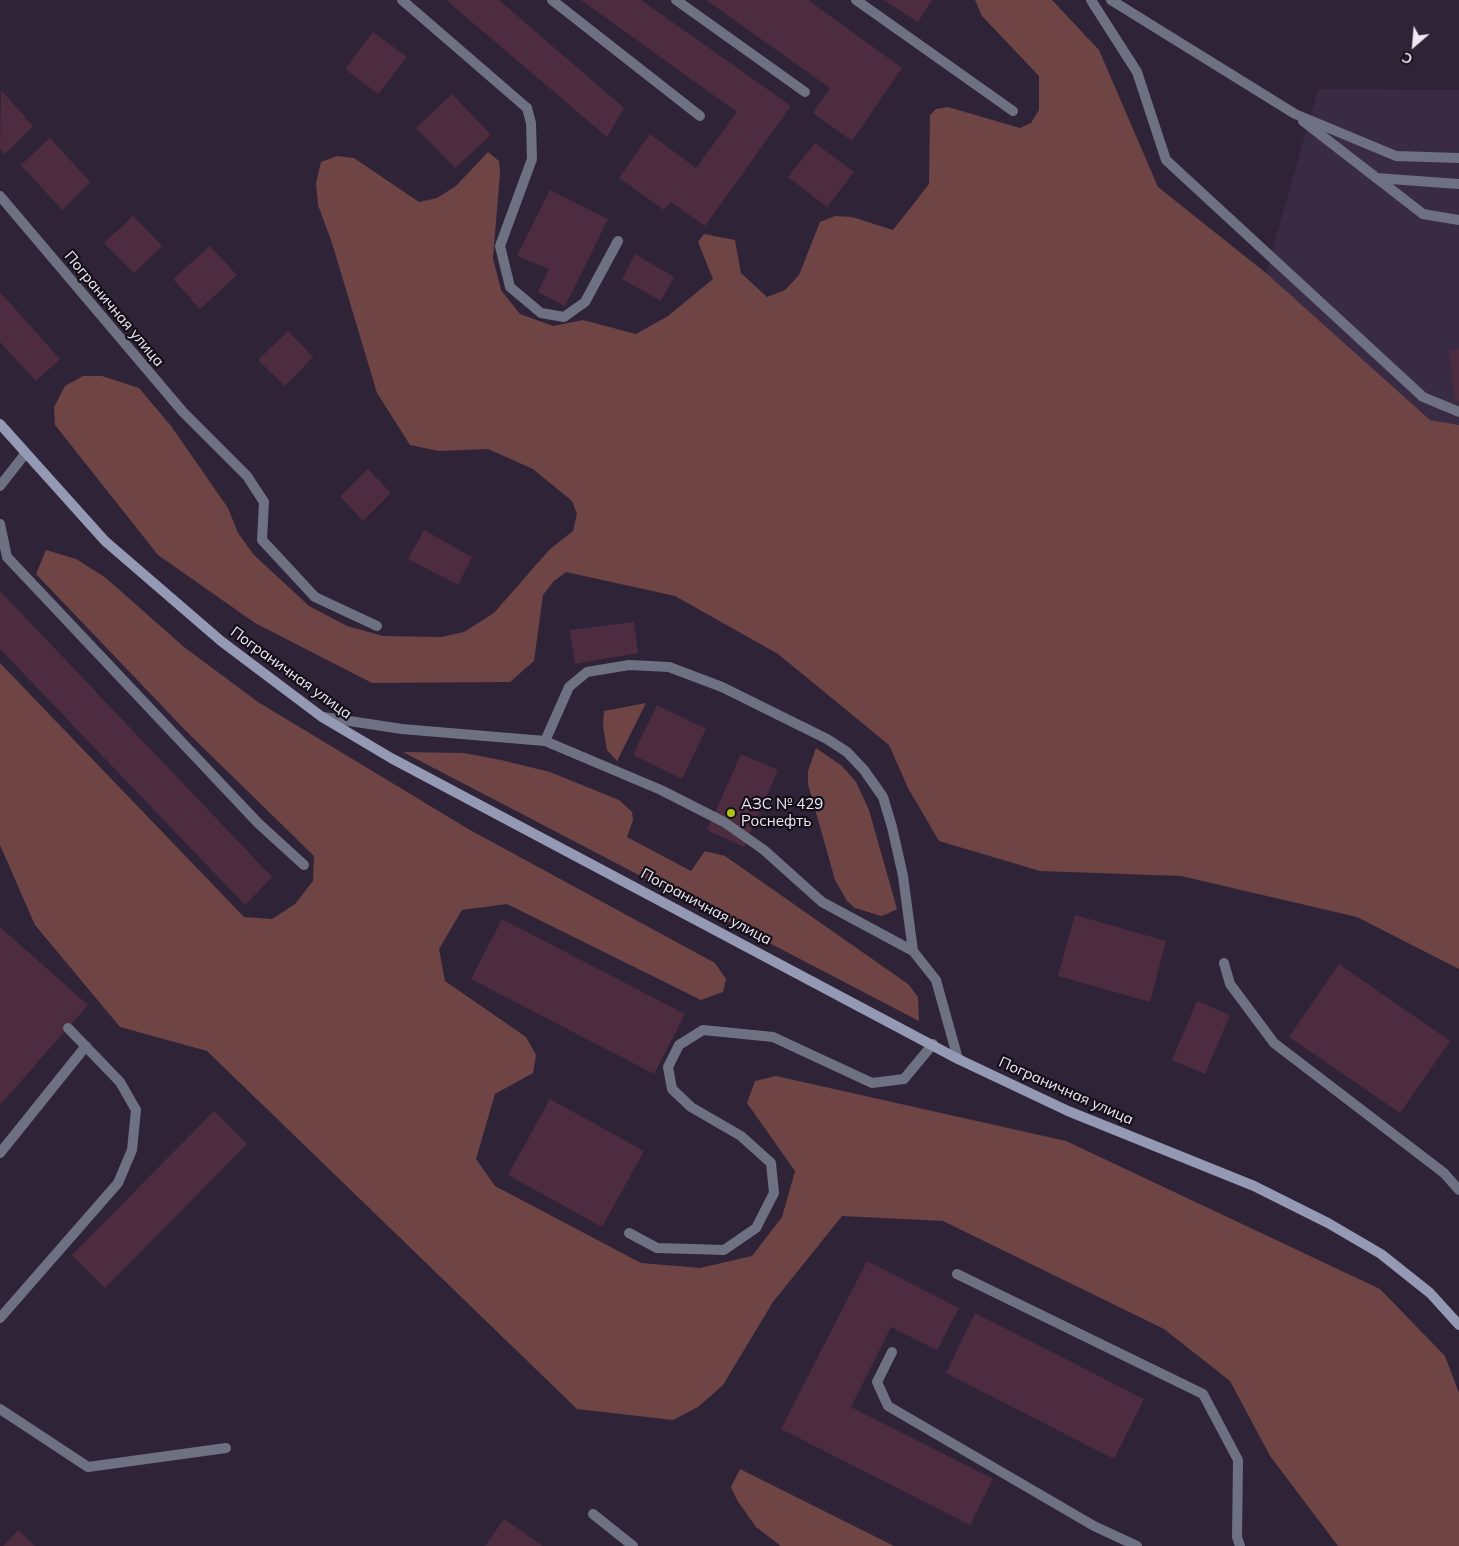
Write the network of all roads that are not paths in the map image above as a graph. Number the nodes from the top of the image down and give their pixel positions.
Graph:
1 (402, 0) edge
2 (552, 0) edge
3 (676, 0) edge
4 (856, 0) edge
5 (1091, 0) edge
6 (1111, 0) edge
7 (806, 92) dead end
8 (1013, 111) dead end
9 (1295, 114) junction
10 (700, 116) dead end
11 (1459, 158) edge
12 (1375, 178) junction
13 (1459, 184) edge
14 (0, 196) edge
15 (1459, 220) edge
16 (618, 242) dead end
17 (1459, 412) edge
18 (0, 424) edge
19 (25, 454) junction
20 (0, 486) edge
21 (0, 524) edge
22 (377, 626) dead end
23 (322, 717) junction
24 (545, 741) junction
25 (304, 865) dead end
26 (913, 951) junction
27 (1224, 963) dead end
28 (68, 1028) dead end
29 (933, 1044) junction
30 (86, 1046) junction
31 (958, 1059) junction
32 (0, 1153) edge
33 (1459, 1190) edge
34 (629, 1234) dead end
35 (957, 1274) dead end
36 (0, 1318) edge
37 (1459, 1325) edge
38 (892, 1352) dead end
39 (0, 1409) edge
40 (226, 1448) dead end
41 (592, 1514) dead end
42 (633, 1546) edge
43 (1137, 1546) edge
44 (1240, 1546) edge

1 - 16 street
2 - 10 street
3 - 7 street
4 - 8 street
5 - 17 street
6 - 9 street
9 - 11 street
9 - 12 street
12 - 13 street
12 - 15 street
14 - 22 street, Пограничная улица
18 - 19 main road, Пограничная улица
19 - 20 street
19 - 23 main road, Пограничная улица
21 - 25 street
23 - 24 street
23 - 29 main road, Пограничная улица
24 - 26 street
24 - 26 street
26 - 31 street
27 - 33 street
28 - 30 street
29 - 31 main road, Пограничная улица
29 - 34 street
30 - 32 street
30 - 36 street
31 - 37 main road, Пограничная улица
35 - 44 street
38 - 43 street
39 - 40 street
41 - 42 street

